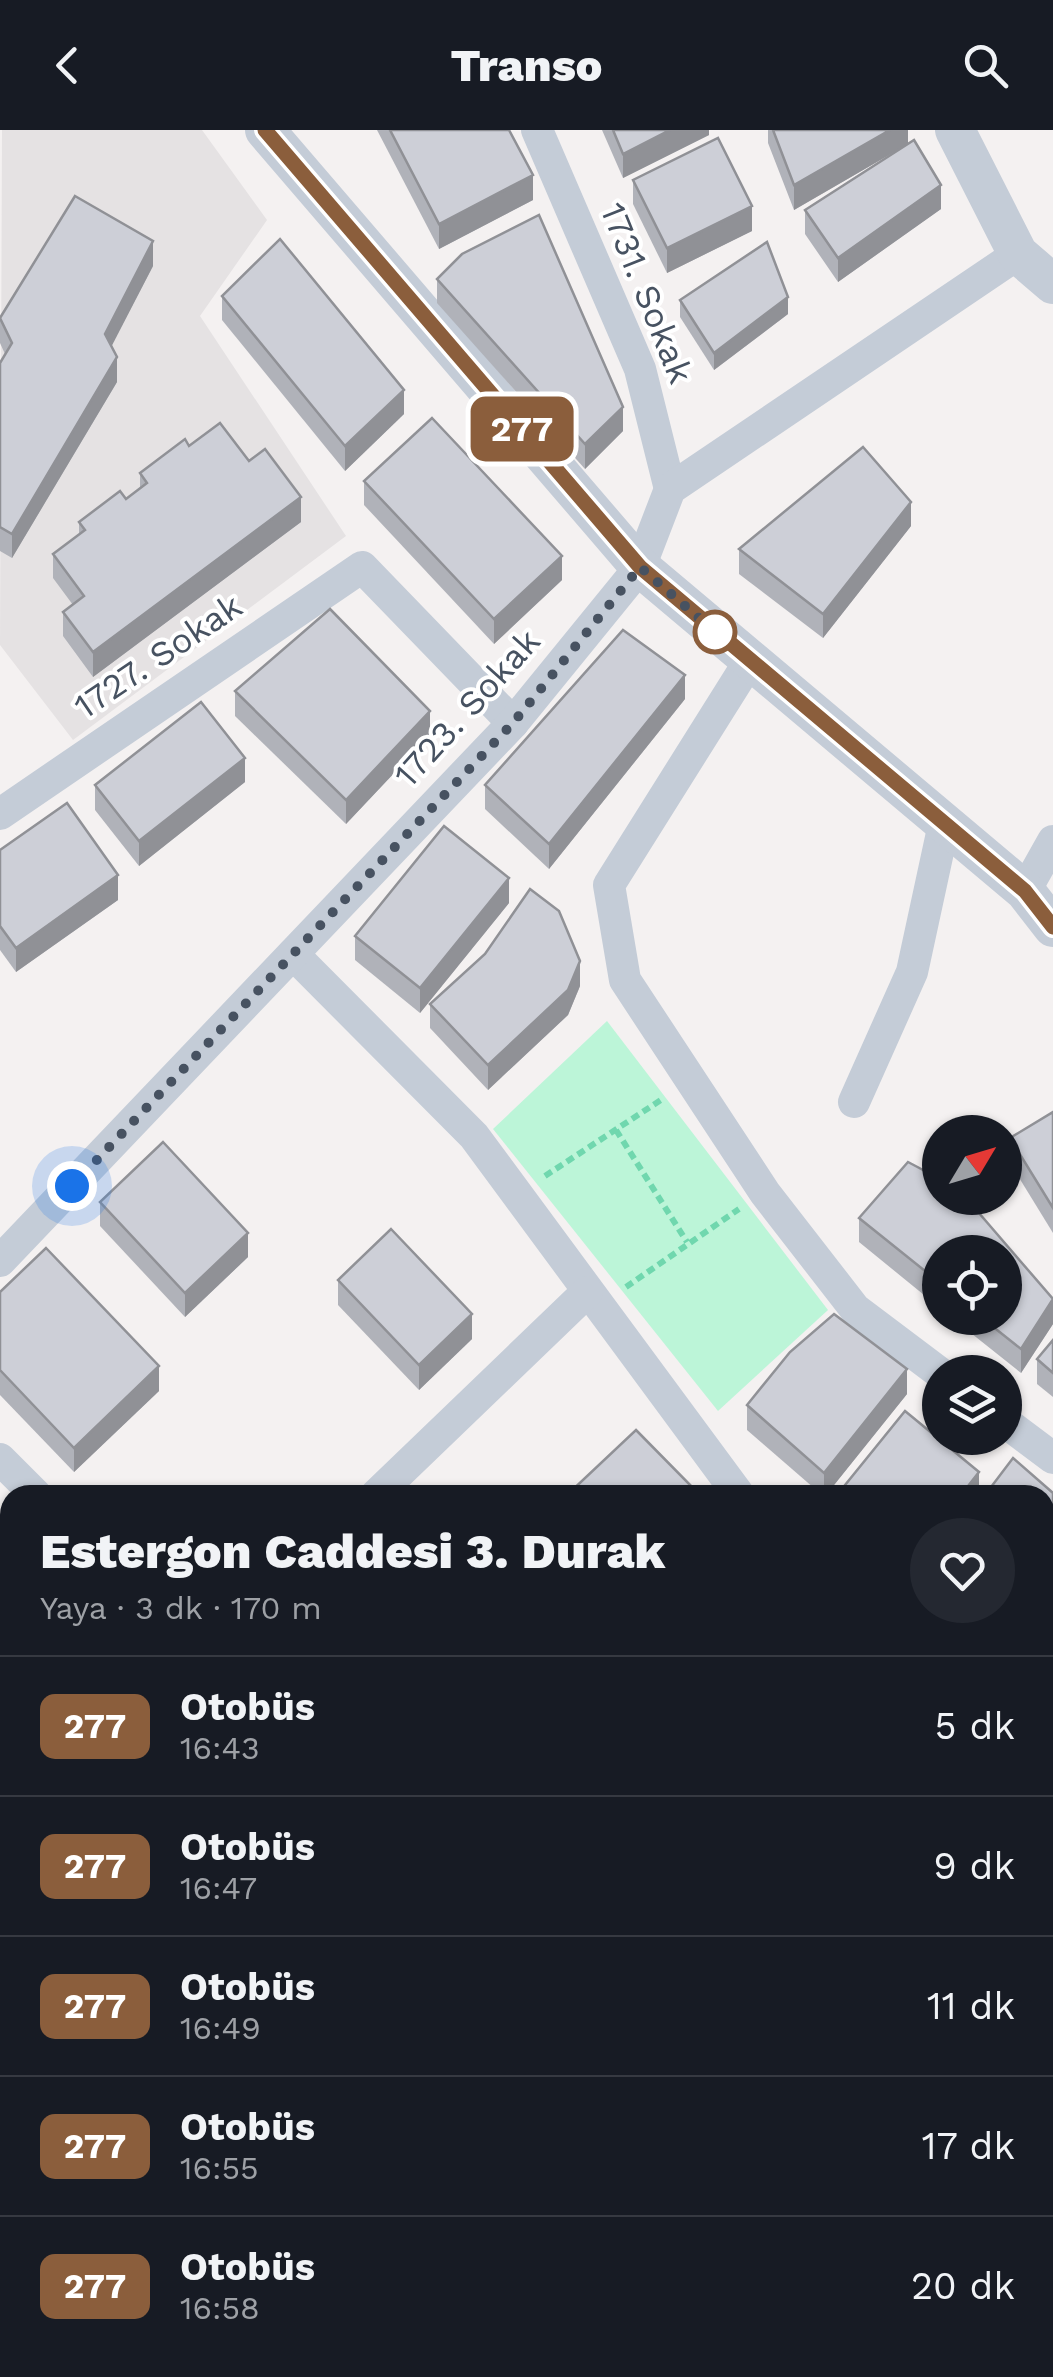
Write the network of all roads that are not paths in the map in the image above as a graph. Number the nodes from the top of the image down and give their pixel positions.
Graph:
1 (266, 130) edge
2 (537, 130) edge
3 (954, 130) edge
4 (1018, 254) junction
5 (1053, 284) edge
6 (670, 489) junction
7 (640, 567) junction
8 (749, 662) junction
9 (513, 723) junction
10 (0, 814) edge
11 (944, 824) junction
12 (1053, 841) edge
13 (1025, 891) junction
14 (1053, 927) edge
15 (293, 954) junction
16 (854, 1102) dead end
17 (0, 1260) edge
18 (593, 1300) junction
19 (922, 1360) edge
20 (1022, 1435) edge
21 (1053, 1458) edge
22 (0, 1459) edge
23 (26, 1485) edge
24 (387, 1485) edge
25 (732, 1485) edge

1 - 7 street
2 - 6 street, 1731. Sokak
3 - 4 street
4 - 5 street
4 - 6 street
6 - 7 street, 1723. Sokak
7 - 8 street
7 - 9 street, 1723. Sokak
8 - 11 street
8 - 19 street
9 - 10 street, 1727. Sokak
9 - 15 street, 1723. Sokak
11 - 13 street
11 - 16 street
12 - 13 street
13 - 14 street
15 - 17 street, 1723. Sokak
15 - 18 street
18 - 24 street
18 - 25 street
20 - 21 street
22 - 23 street

